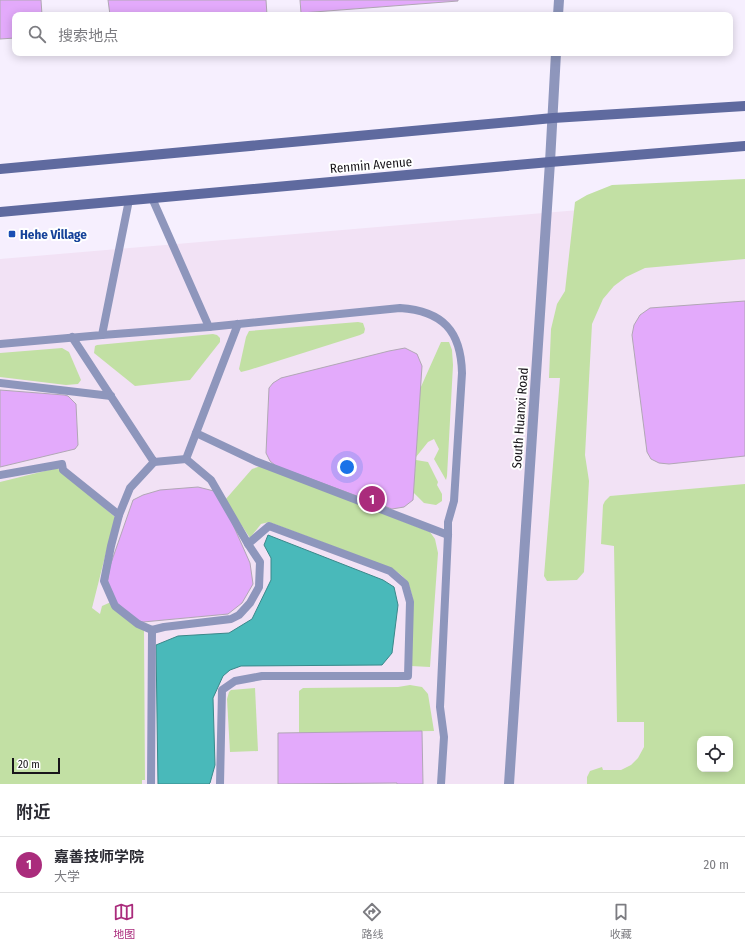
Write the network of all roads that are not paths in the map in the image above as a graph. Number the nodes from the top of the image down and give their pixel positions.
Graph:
1 (559, 0) edge
2 (558, 12) edge
3 (556, 56) edge
4 (745, 106) edge
5 (553, 118) junction
6 (745, 146) edge
7 (550, 162) junction
8 (0, 169) edge
9 (152, 198) junction
10 (129, 200) junction
11 (0, 212) edge
12 (238, 324) junction
13 (209, 326) junction
14 (102, 335) junction
15 (72, 338) junction
16 (0, 344) edge
17 (0, 383) edge
18 (111, 396) junction
19 (196, 433) junction
20 (186, 459) junction
21 (154, 462) junction
22 (0, 475) edge
23 (119, 515) junction
24 (448, 536) junction
25 (248, 544) junction
26 (152, 630) junction
27 (151, 784) edge
28 (220, 784) edge
29 (441, 784) edge
30 (509, 784) edge

1 - 2 street
3 - 5 street, South Huanxi Road
4 - 5 main road
5 - 7 street, South Huanxi Road
5 - 8 main road
6 - 7 main road, Renmin Avenue
7 - 9 main road, Renmin Avenue
7 - 30 street, South Huanxi Road
9 - 10 main road, Renmin Avenue
9 - 13 lane
10 - 11 main road, Renmin Avenue
10 - 14 lane
12 - 13 lane
12 - 19 lane
12 - 24 lane
13 - 14 lane
14 - 15 lane
15 - 16 lane
15 - 18 lane
17 - 18 lane
18 - 21 lane
19 - 20 lane
19 - 24 lane
20 - 21 lane
20 - 25 lane
21 - 23 lane
22 - 23 lane
23 - 26 lane
24 - 29 lane
25 - 26 lane
25 - 28 lane
26 - 27 lane

